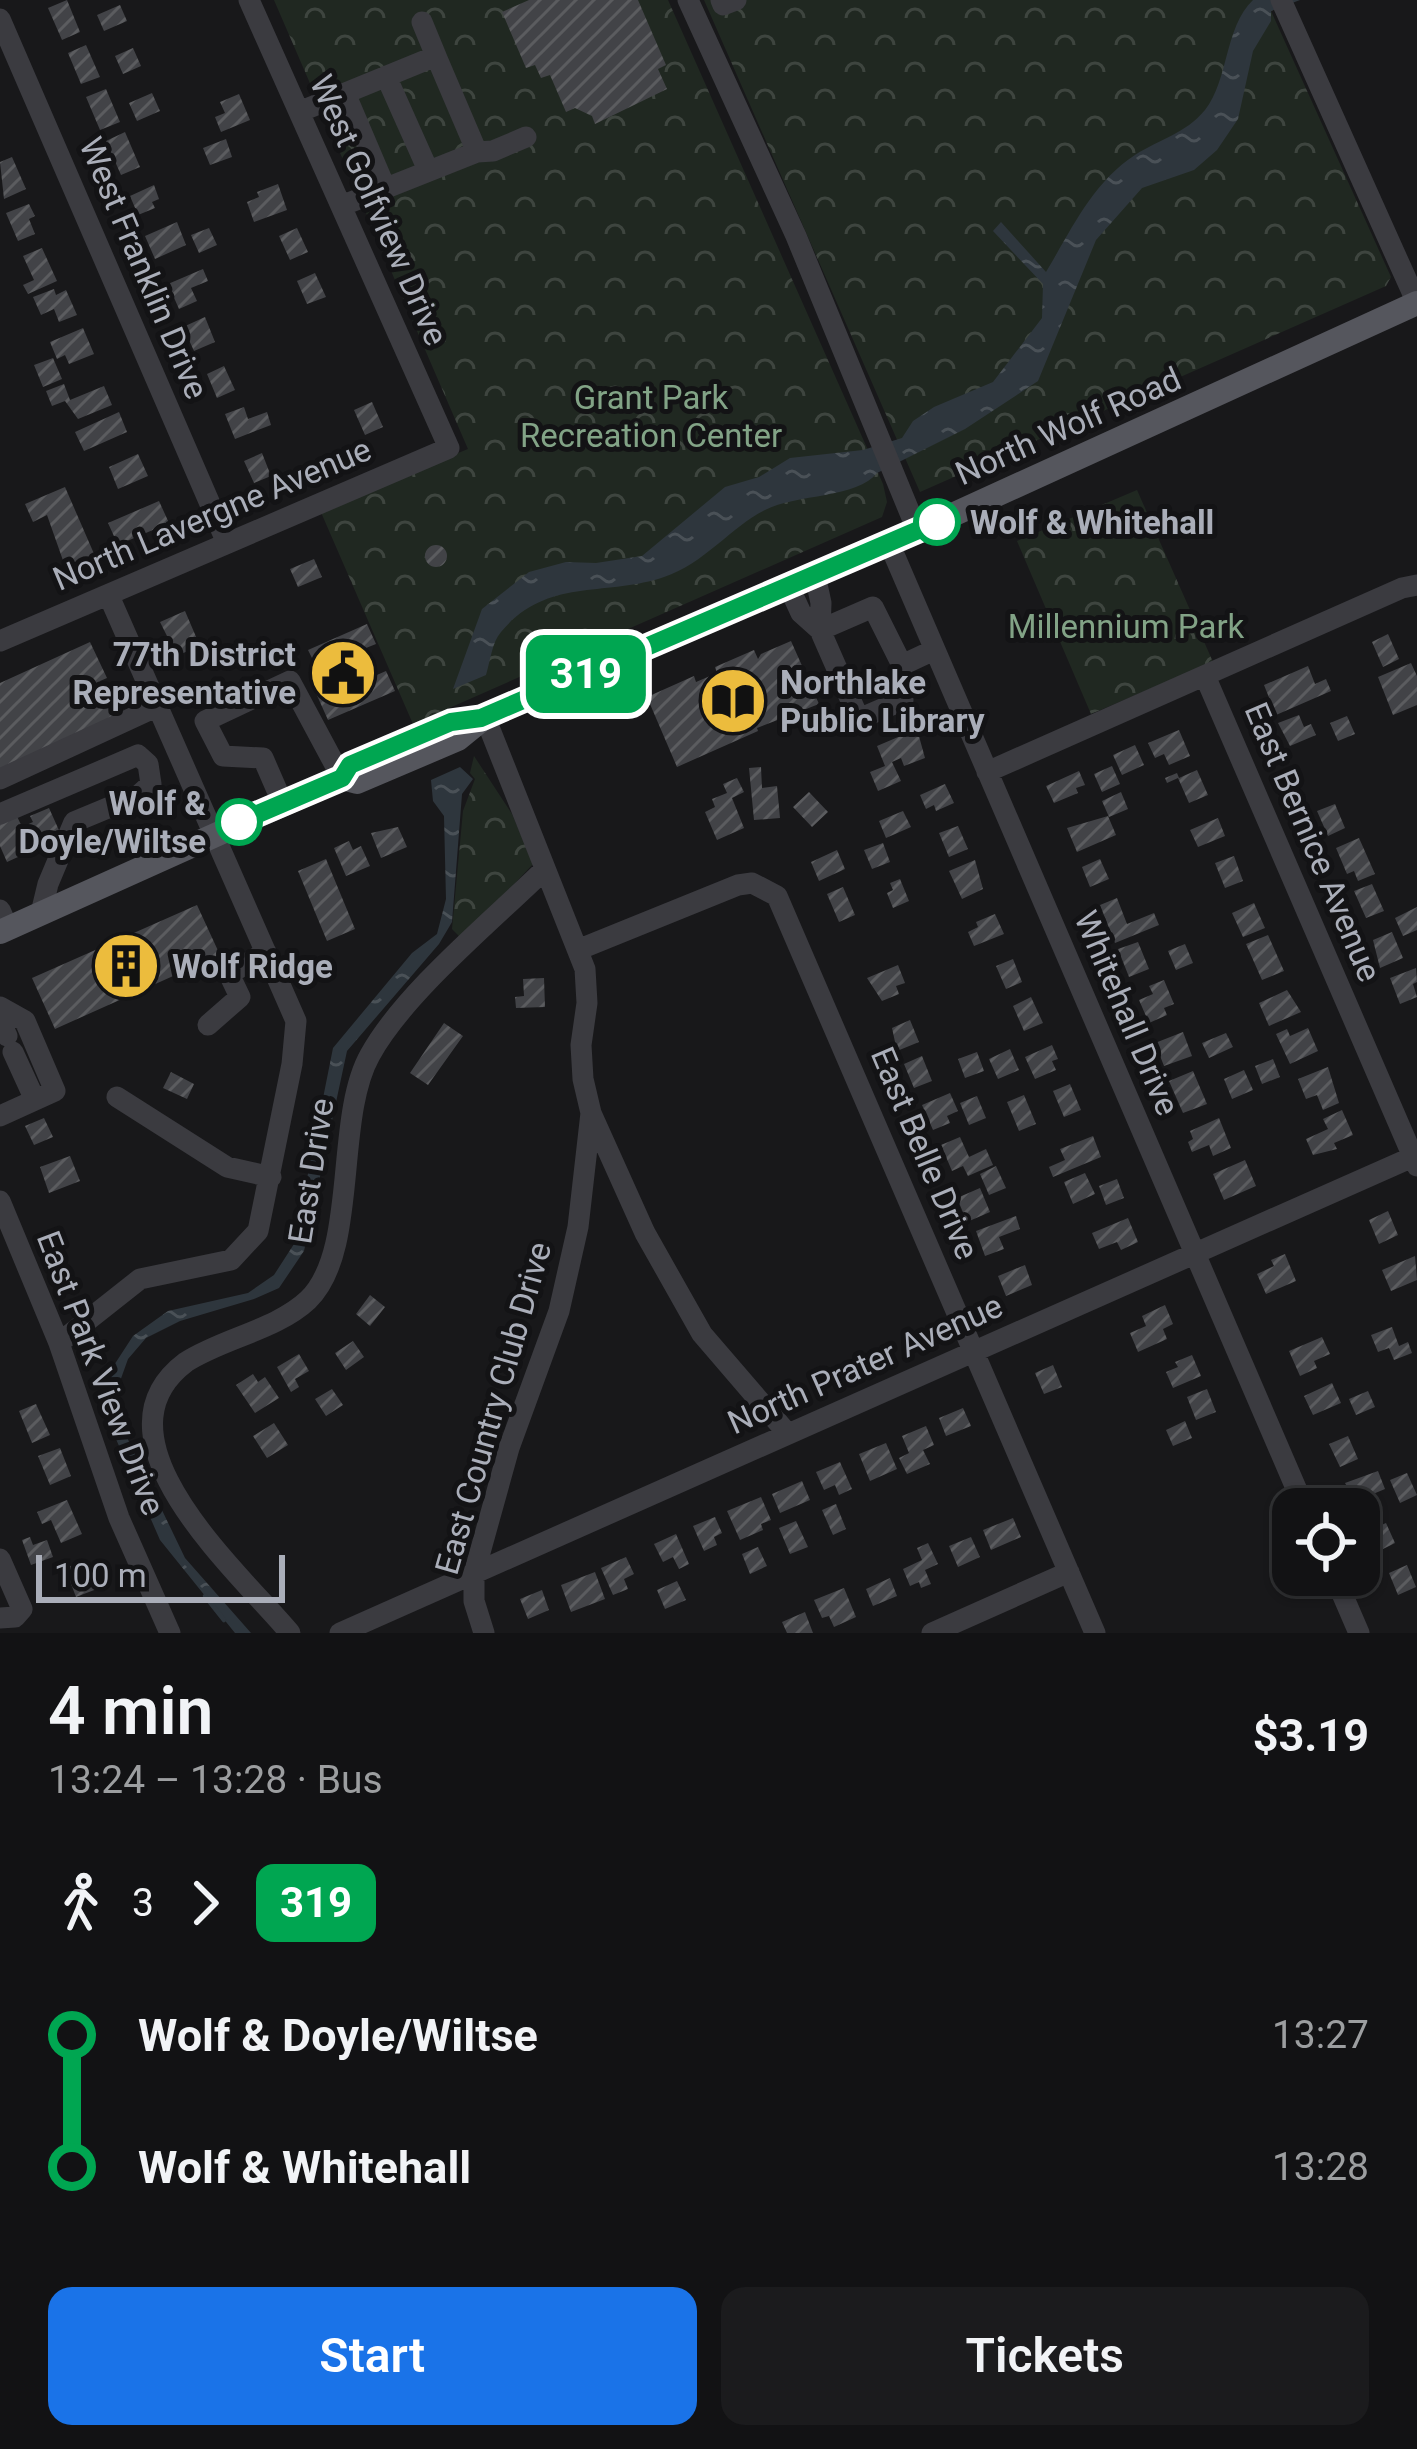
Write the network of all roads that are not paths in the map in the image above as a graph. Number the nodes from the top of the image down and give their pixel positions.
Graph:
1 (249, 0) edge
2 (688, 0) edge
3 (721, 0) edge
4 (736, 0) edge
5 (1283, 4) edge
6 (0, 19) edge
7 (422, 22) dead end
8 (436, 56) junction
9 (386, 76) junction
10 (345, 93) junction
11 (299, 112) junction
12 (526, 137) dead end
13 (477, 152) junction
14 (428, 170) junction
15 (385, 187) junction
16 (341, 206) junction
17 (1417, 303) edge
18 (449, 448) joint
19 (917, 530) junction
20 (227, 543) junction
21 (889, 543) junction
22 (815, 575) junction
23 (1417, 585) edge
24 (789, 587) junction
25 (109, 596) junction
26 (820, 630) junction
27 (2, 635) edge
28 (934, 650) junction
29 (902, 665) junction
30 (1205, 676) junction
31 (158, 706) junction
32 (483, 718) junction
33 (28, 766) junction
34 (988, 772) junction
35 (342, 778) junction
36 (0, 779) edge
37 (42, 796) junction
38 (283, 803) junction
39 (0, 814) edge
40 (74, 822) junction
41 (213, 833) junction
42 (545, 869) junction
43 (41, 913) junction
44 (3, 923) edge
45 (580, 950) junction
46 (266, 952) junction
47 (0, 1007) edge
48 (208, 1024) dead end
49 (7, 1036) edge
50 (117, 1097) dead end
51 (35, 1100) junction
52 (591, 1112) junction
53 (0, 1116) edge
54 (1416, 1160) edge
55 (271, 1177) junction
56 (0, 1201) edge
57 (1195, 1255) junction
58 (58, 1343) junction
59 (974, 1352) junction
60 (788, 1434) junction
61 (1296, 1488) edge
62 (0, 1559) edge
63 (1069, 1572) junction
64 (474, 1574) junction
65 (1343, 1596) edge
66 (0, 1618) edge
67 (170, 1633) edge
68 (290, 1633) edge
69 (340, 1633) edge
70 (484, 1633) edge
71 (932, 1633) edge
72 (1095, 1633) edge
73 (1359, 1633) edge

1 - 11 street, West Golfview Drive
2 - 19 street
3 - 4 street
5 - 17 street
6 - 20 street, West Franklin Drive
7 - 8 street
8 - 9 street
8 - 13 street
9 - 10 street
9 - 14 street
10 - 11 street
10 - 15 street
11 - 16 street, West Golfview Drive
12 - 13 street
13 - 14 street
14 - 15 street
15 - 16 street
16 - 18 street, West Golfview Drive
17 - 19 main road, North Wolf Road
18 - 20 street, North Lavergne Avenue
19 - 21 main road, North Wolf Road
20 - 25 street, North Lavergne Avenue
21 - 22 main road, North Wolf Road
21 - 28 street, Whitehall Drive
22 - 24 main road, North Wolf Road
22 - 26 street
23 - 30 street
24 - 26 street
24 - 32 main road, North Wolf Road
25 - 27 street, North Lavergne Avenue
25 - 31 street
26 - 29 street
26 - 29 street
28 - 29 street
28 - 34 street, Whitehall Drive
30 - 34 street
30 - 54 street, East Bernice Avenue
31 - 33 street
31 - 41 street
32 - 35 main road, North Wolf Road
32 - 42 street, East Country Club Drive
33 - 36 street
33 - 37 street
34 - 57 street, Whitehall Drive
35 - 38 main road, North Wolf Road
35 - 38 street
37 - 39 street
37 - 40 street
37 - 40 street
38 - 41 main road, North Wolf Road
40 - 43 street
41 - 43 main road, North Wolf Road
41 - 46 street
42 - 45 street, East Country Club Drive
42 - 68 street, East Drive
43 - 44 main road, North Wolf Road
45 - 52 street, East Country Club Drive
45 - 59 street, East Belle Drive
46 - 48 street
46 - 55 street
47 - 51 street
49 - 51 street
50 - 55 street
51 - 53 street
52 - 60 street
52 - 64 street, East Country Club Drive
54 - 57 street, North Prater Avenue
55 - 58 street
56 - 58 street, East Park View Drive
57 - 59 street, North Prater Avenue
57 - 61 street, Whitehall Drive
58 - 67 street, East Park View Drive
59 - 60 street, North Prater Avenue
59 - 63 street, East Belle Drive
60 - 64 street, North Prater Avenue
62 - 66 street
63 - 71 street
63 - 72 street, East Belle Drive
64 - 69 street, North Prater Avenue
64 - 70 street, East Country Club Drive
65 - 73 street

